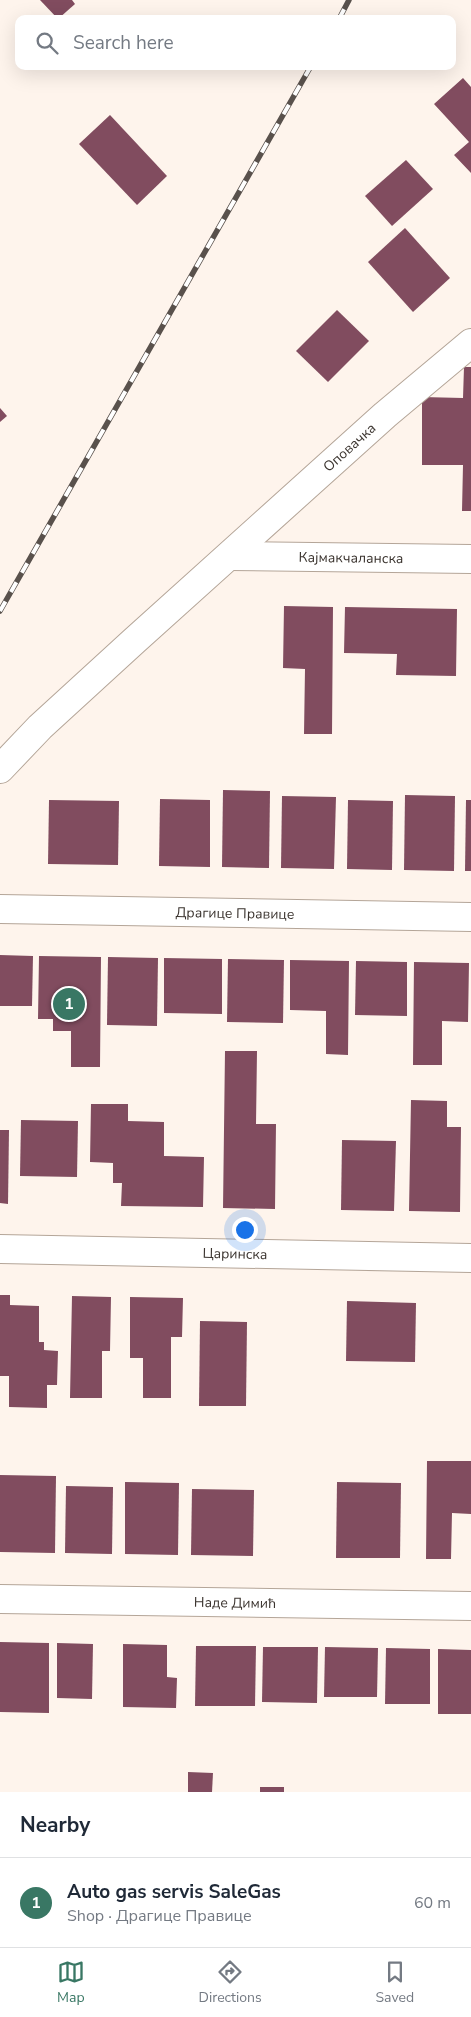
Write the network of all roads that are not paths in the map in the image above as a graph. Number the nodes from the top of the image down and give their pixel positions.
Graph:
1 (471, 343) edge
2 (231, 556) junction
3 (471, 559) edge
4 (0, 769) edge
5 (0, 909) edge
6 (471, 917) edge
7 (0, 1250) edge
8 (471, 1258) edge
9 (0, 1599) edge
10 (471, 1606) edge

1 - 2 street, Оповачка
2 - 3 street, Кајмакчаланска
2 - 4 street, Оповачка
5 - 6 street, Драгице Правице
7 - 8 street, Царинска
9 - 10 street, Наде Димић

